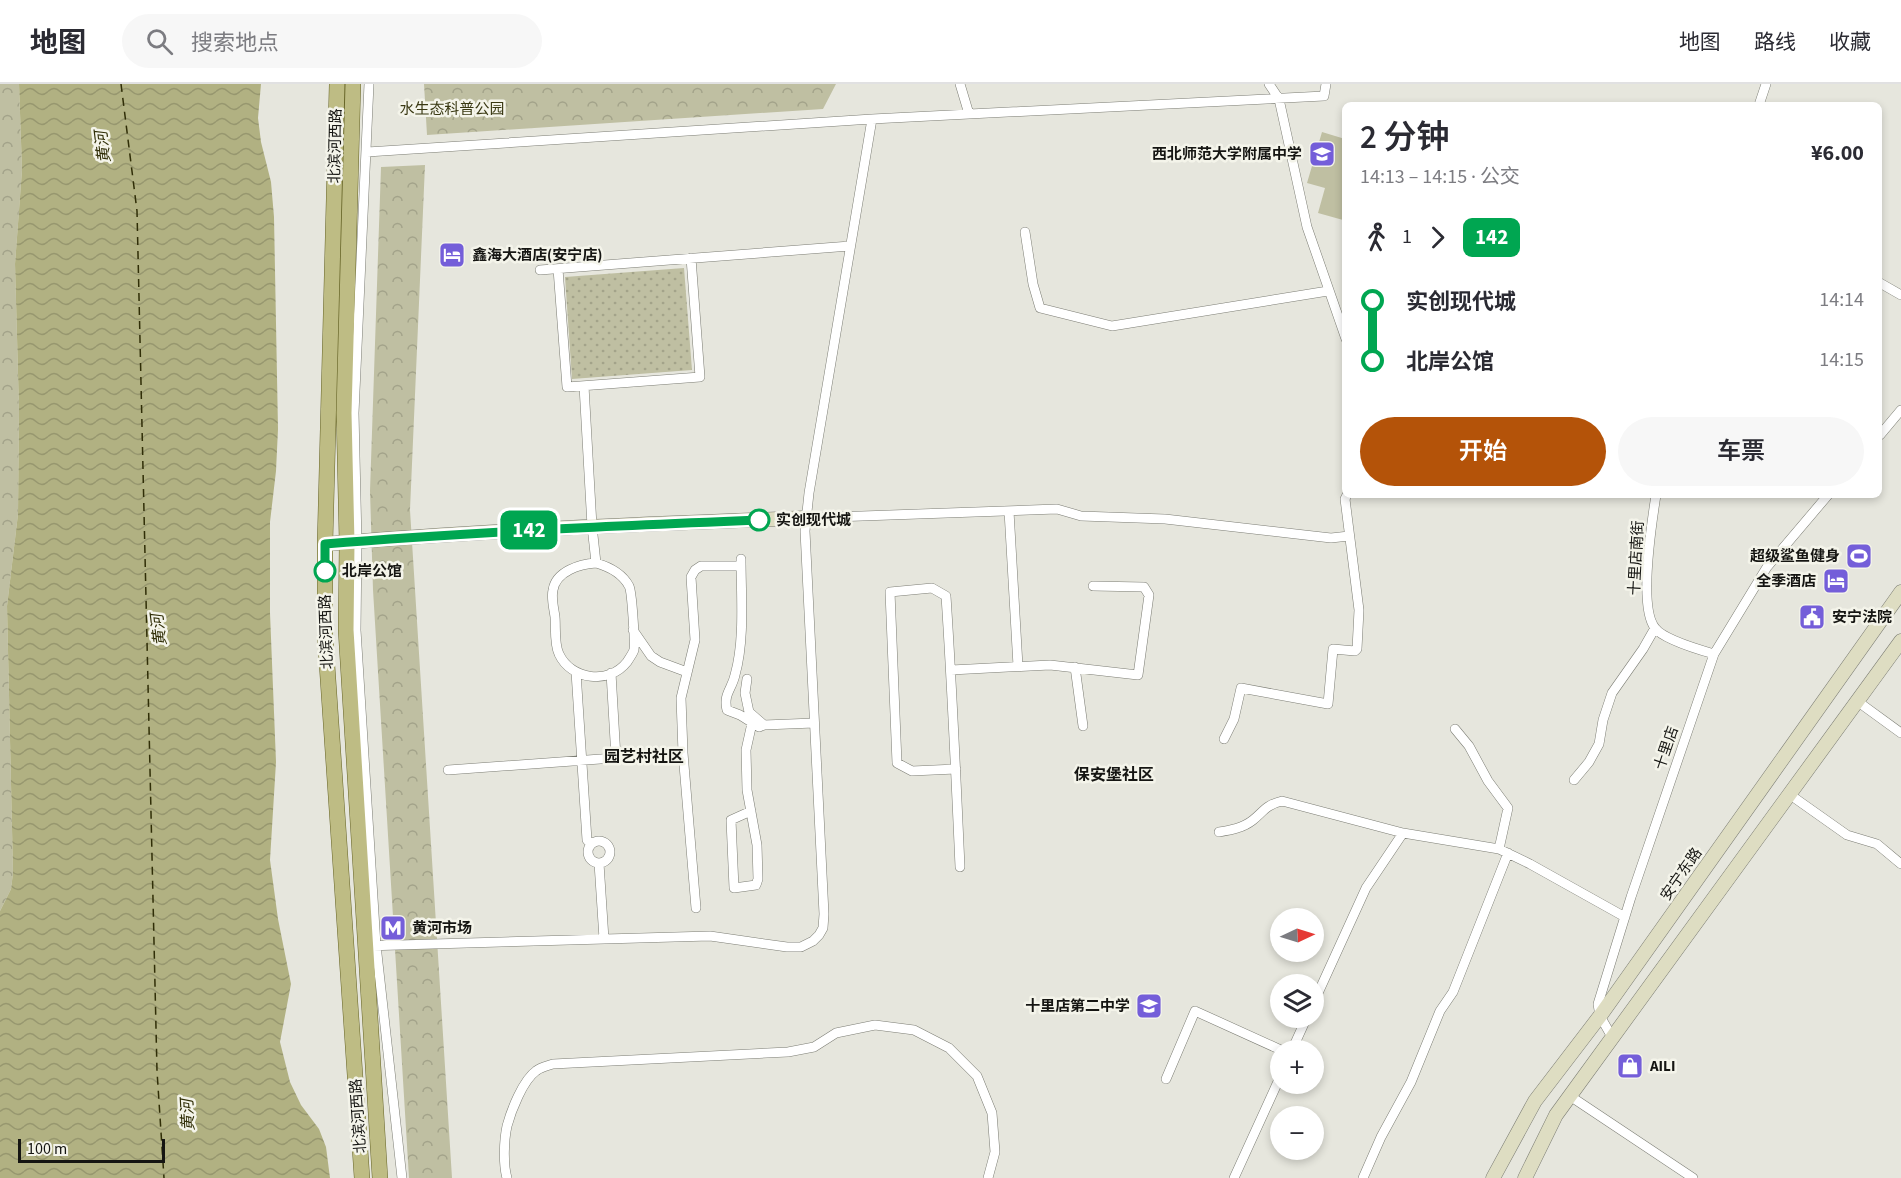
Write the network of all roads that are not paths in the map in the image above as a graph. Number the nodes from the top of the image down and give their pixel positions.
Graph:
1 (337, 84) edge
2 (353, 84) edge
3 (369, 84) edge
4 (960, 84) edge
5 (1269, 84) edge
6 (1326, 84) edge
7 (1766, 84) edge
8 (1279, 99) junction
9 (1760, 102) edge
10 (969, 114) junction
11 (872, 119) junction
12 (367, 152) junction
13 (1024, 232) dead end
14 (850, 246) junction
15 (691, 258) junction
16 (558, 269) junction
17 (540, 270) dead end
18 (1882, 284) edge
19 (1328, 291) junction
20 (1901, 295) edge
21 (1342, 328) edge
22 (584, 386) junction
23 (1901, 410) edge
24 (1882, 433) edge
25 (1346, 498) edge
26 (1656, 498) edge
27 (1825, 498) edge
28 (326, 499) junction
29 (1009, 511) junction
30 (806, 519) junction
31 (592, 526) junction
32 (1349, 536) junction
33 (352, 542) junction
34 (325, 544) junction
35 (596, 563) junction
36 (1093, 586) dead end
37 (1901, 592) edge
38 (1655, 628) junction
39 (633, 630) junction
40 (1901, 641) edge
41 (1714, 654) junction
42 (1018, 666) junction
43 (1075, 667) junction
44 (951, 670) junction
45 (576, 672) junction
46 (687, 672) junction
47 (611, 673) junction
48 (747, 679) dead end
49 (1857, 701) junction
50 (752, 723) junction
51 (814, 723) junction
52 (764, 725) junction
53 (1083, 726) dead end
54 (1455, 729) dead end
55 (1901, 733) edge
56 (1224, 739) dead end
57 (683, 753) junction
58 (616, 758) junction
59 (583, 760) junction
60 (956, 769) junction
61 (448, 770) dead end
62 (1574, 780) dead end
63 (1789, 794) junction
64 (751, 812) junction
65 (1220, 832) dead end
66 (1402, 833) junction
67 (591, 844) junction
68 (1503, 851) junction
69 (599, 863) junction
70 (1901, 864) edge
71 (960, 867) dead end
72 (696, 908) dead end
73 (1625, 917) junction
74 (604, 939) junction
75 (370, 945) junction
76 (1324, 980) edge
77 (1600, 1016) junction
78 (1612, 1037) junction
79 (1270, 1045) edge
80 (1166, 1080) dead end
81 (1272, 1094) edge
82 (1570, 1096) junction
83 (363, 1178) edge
84 (380, 1178) edge
85 (402, 1178) edge
86 (507, 1178) edge
87 (988, 1178) edge
88 (1234, 1178) edge
89 (1363, 1178) edge
90 (1493, 1178) edge
91 (1526, 1178) edge
92 (1693, 1178) edge

1 - 28 main road, 北滨河西路
2 - 33 main road, 北滨河西路
3 - 12 street
4 - 10 street
5 - 8 street
6 - 8 street
7 - 9 street
8 - 10 street
8 - 19 street
10 - 11 street
11 - 12 street
11 - 14 street
12 - 33 street
13 - 19 street
14 - 15 street
14 - 30 street
15 - 16 street
15 - 22 street
16 - 17 street
16 - 22 street
18 - 20 street
19 - 21 street
22 - 31 street
23 - 24 street
25 - 32 street
26 - 38 street, 十里店南街
27 - 41 street, 十里店
28 - 33 main road
28 - 34 main road, 北滨河西路
29 - 30 street
29 - 32 street
29 - 42 street
30 - 31 main road
30 - 51 street
31 - 33 main road
31 - 35 street
32 - 56 street
33 - 34 main road
33 - 75 main road, 北滨河西路
34 - 83 main road, 北滨河西路
35 - 39 street
35 - 45 street
36 - 43 street
37 - 77 main road, 安宁东路
38 - 41 street
38 - 62 street
39 - 46 street
39 - 47 street
40 - 49 main road
41 - 73 street, 十里店
42 - 43 street
42 - 44 street
43 - 53 street
44 - 60 street
44 - 60 street
45 - 47 street
45 - 59 street
46 - 50 street
46 - 57 street
47 - 58 street
48 - 52 street
49 - 55 street
49 - 63 main road
50 - 52 street
50 - 64 street
51 - 52 street
51 - 74 street
54 - 68 street
57 - 58 street
57 - 72 street
58 - 59 street
59 - 61 street
59 - 67 street
60 - 71 street
63 - 70 street
63 - 78 main road
64 - 64 street
65 - 66 street
66 - 68 street
66 - 76 street
67 - 69 street
67 - 69 street
68 - 73 street
68 - 89 street
69 - 74 street
73 - 77 street, 十里店
74 - 75 street
75 - 84 main road, 北滨河西路
75 - 85 street
77 - 78 street
77 - 90 main road, 安宁东路
78 - 82 main road
79 - 80 street
81 - 88 street
82 - 91 main road
82 - 92 street
86 - 87 street

